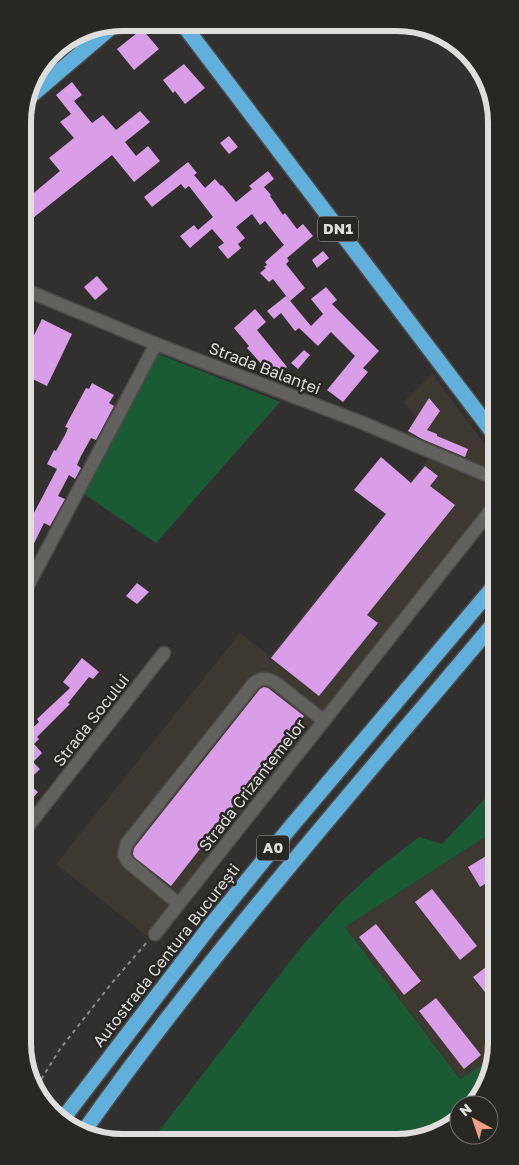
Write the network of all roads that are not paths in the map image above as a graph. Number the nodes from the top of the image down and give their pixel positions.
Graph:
1 (177, 31) edge
2 (188, 31) edge
3 (200, 31) edge
4 (104, 33) edge
5 (37, 92) edge
6 (237, 95) junction
7 (31, 292) edge
8 (156, 344) junction
9 (488, 409) edge
10 (488, 426) edge
11 (488, 475) edge
12 (488, 514) edge
13 (31, 580) edge
14 (488, 593) edge
15 (488, 630) edge
16 (164, 653) dead end
17 (324, 720) junction
18 (31, 822) edge
19 (179, 904) junction
20 (155, 934) road end
21 (66, 1114) edge
22 (87, 1126) edge

1 - 6 highway
2 - 6 highway, DN1
3 - 9 highway, DN1
4 - 5 highway
6 - 10 highway, DN1
7 - 8 street, Strada Balanței
8 - 11 street, Strada Balanței
8 - 13 street
12 - 17 street, Strada Crizantemelor
14 - 21 highway, Autostrada Centura București / A0
15 - 22 highway, A0
16 - 18 street, Strada Socului
17 - 19 street, Strada Crizantemelor
17 - 19 street
19 - 20 street, Strada Crizantemelor

